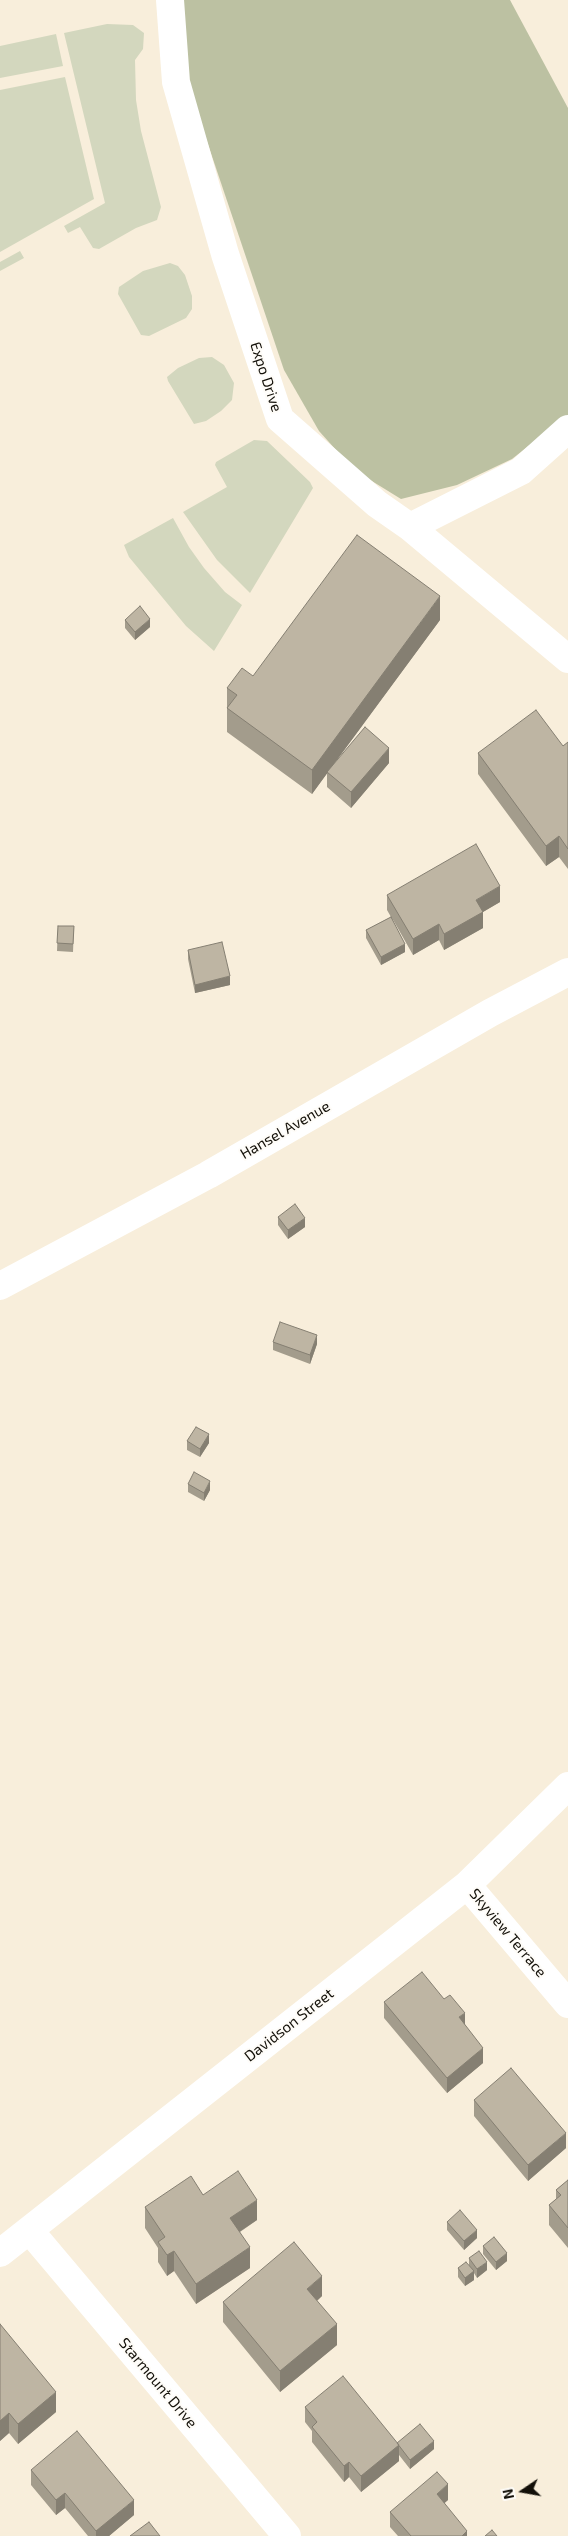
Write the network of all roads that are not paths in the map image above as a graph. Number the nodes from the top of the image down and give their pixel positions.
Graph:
1 (170, 0) edge
2 (568, 429) edge
3 (410, 527) junction
4 (568, 659) edge
5 (568, 972) edge
6 (0, 1286) edge
7 (568, 1786) edge
8 (467, 1885) junction
9 (568, 2004) edge
10 (30, 2231) junction
11 (0, 2253) edge
12 (287, 2536) edge

1 - 3 street, Expo Drive
2 - 3 street
3 - 4 street, Expo Drive
5 - 6 street, Hansel Avenue
7 - 8 street, Davidson Street
8 - 9 street, Skyview Terrace
8 - 10 street, Davidson Street
10 - 11 street, Davidson Street
10 - 12 street, Starmount Drive

